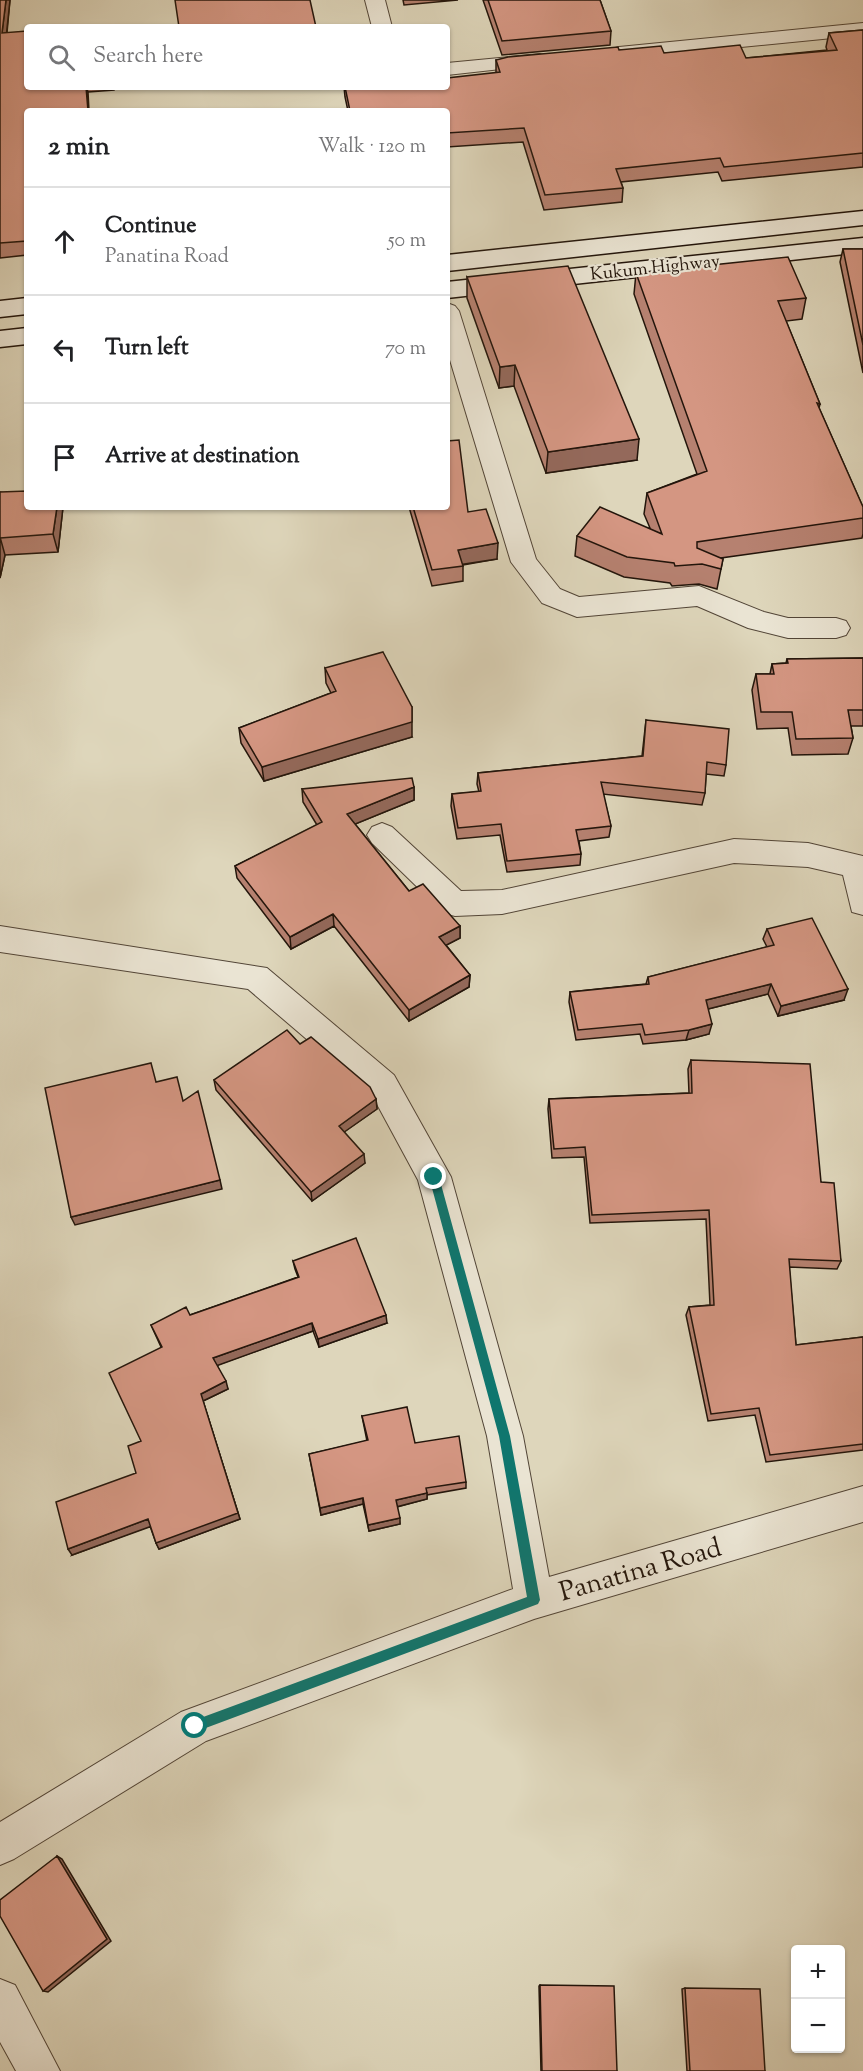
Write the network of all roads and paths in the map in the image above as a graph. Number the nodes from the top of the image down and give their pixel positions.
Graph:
1 (375, 0) edge
2 (381, 24) edge
3 (863, 29) edge
4 (602, 54) edge
5 (566, 58) edge
6 (450, 69) edge
7 (863, 218) edge
8 (863, 245) edge
9 (450, 263) edge
10 (450, 290) edge
11 (24, 306) edge
12 (0, 309) edge
13 (450, 322) edge
14 (24, 336) edge
15 (0, 339) edge
16 (836, 628) dead end
17 (382, 834) dead end
18 (859, 867) edge
19 (863, 903) edge
20 (0, 939) edge
21 (863, 1504) edge
22 (534, 1600) junction
23 (0, 1845) edge
24 (0, 2000) edge
25 (39, 2071) edge

1 - 2 street
3 - 4 street
5 - 6 street
7 - 9 main road, Kukum Highway
8 - 10 main road, Kukum Highway
11 - 12 main road
13 - 16 street
14 - 15 main road
17 - 18 street
18 - 19 street
20 - 22 street
21 - 22 street, Panatina Road
22 - 23 street, Panatina Road
24 - 25 street

